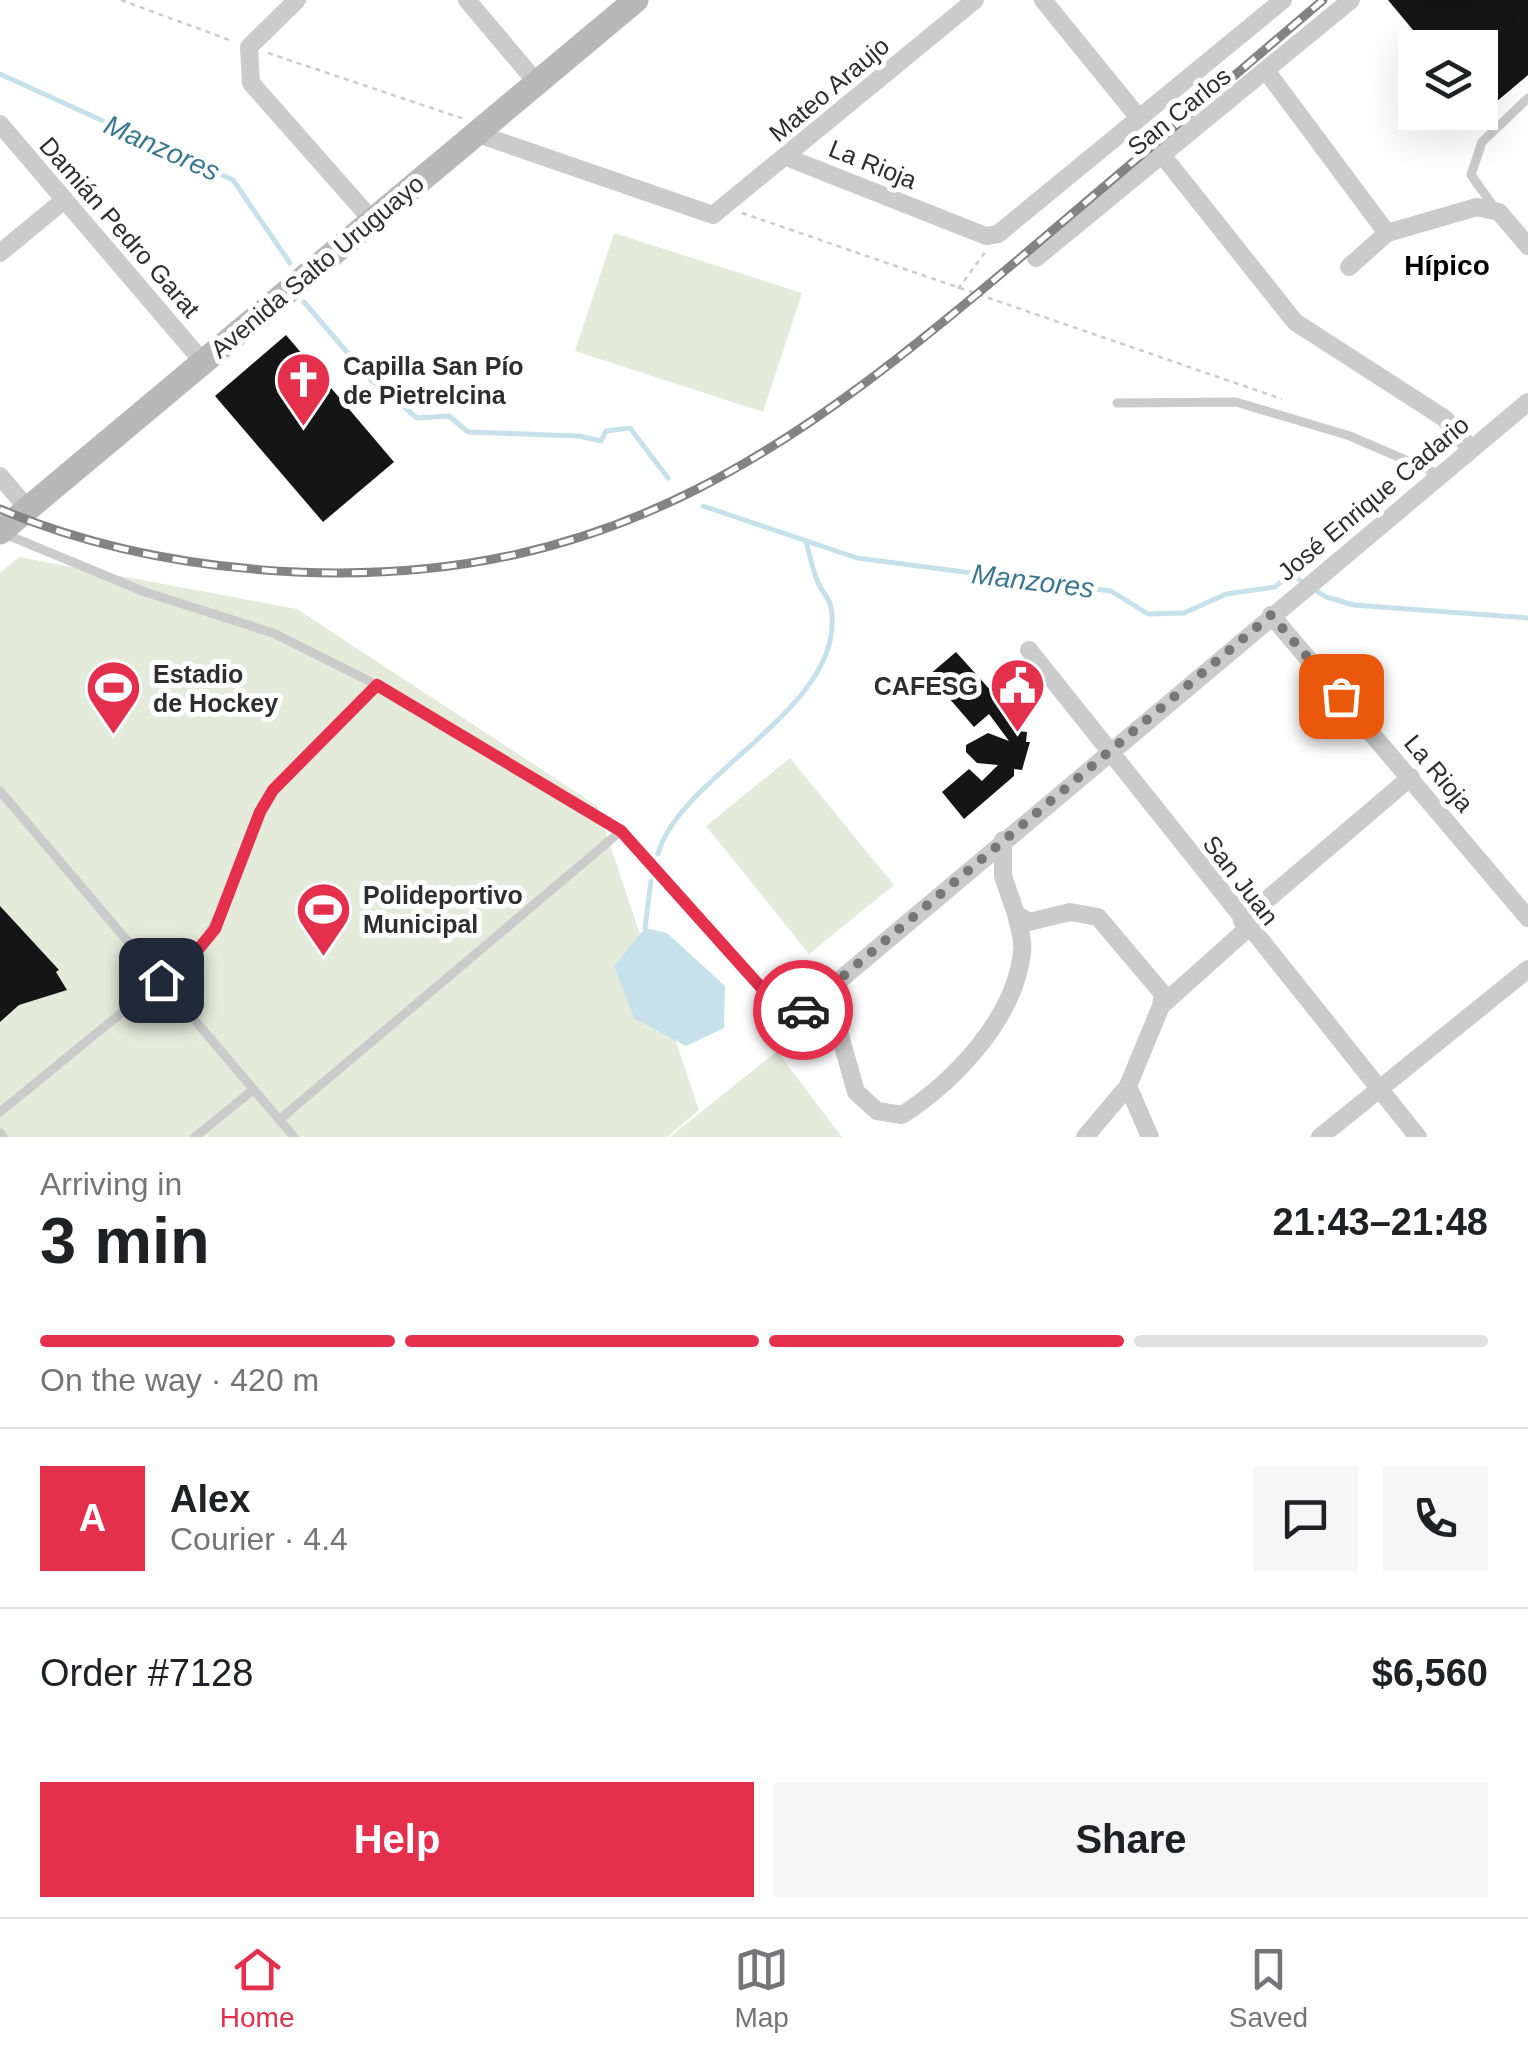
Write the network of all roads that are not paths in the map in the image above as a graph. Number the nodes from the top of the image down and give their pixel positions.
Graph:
1 (297, 0) edge
2 (468, 0) edge
3 (636, 0) edge
4 (975, 0) edge
5 (1043, 0) edge
6 (1283, 0) edge
7 (1351, 0) edge
8 (1267, 72) junction
9 (537, 82) junction
10 (1528, 98) edge
11 (1139, 118) junction
12 (0, 124) edge
13 (480, 130) junction
14 (1163, 156) junction
15 (786, 157) junction
16 (63, 201) junction
17 (1499, 212) junction
18 (372, 220) junction
19 (1387, 233) junction
20 (998, 234) joint
21 (1528, 246) edge
22 (0, 253) edge
23 (1036, 258) dead end
24 (1349, 267) dead end
25 (203, 362) junction
26 (1528, 402) edge
27 (1117, 403) dead end
28 (1472, 449) junction
29 (1440, 475) junction
30 (0, 476) edge
31 (28, 509) junction
32 (0, 532) edge
33 (1271, 615) junction
34 (1029, 650) dead end
35 (377, 685) junction
36 (1108, 753) junction
37 (1411, 777) junction
38 (0, 791) edge
39 (621, 831) junction
40 (1003, 840) junction
41 (1016, 914) junction
42 (1528, 918) edge
43 (1244, 925) junction
44 (1528, 968) edge
45 (161, 980) junction
46 (826, 989) junction
47 (1161, 1006) junction
48 (791, 1021) joint
49 (1128, 1086) junction
50 (254, 1089) junction
51 (1378, 1090) junction
52 (0, 1112) edge
53 (279, 1120) junction
54 (195, 1137) edge
55 (294, 1137) edge
56 (1086, 1137) edge
57 (1150, 1137) edge
58 (1320, 1137) edge
59 (1418, 1137) edge

1 - 18 street
2 - 9 street
3 - 9 main road, Avenida Salto Uruguayo
4 - 15 street, Mateo Araujo
5 - 11 street
6 - 11 street, San Carlos
7 - 8 street, San Carlos
8 - 14 street, San Carlos
8 - 19 street
9 - 13 main road, Avenida Salto Uruguayo
10 - 17 lane
11 - 20 street, San Carlos
12 - 16 street, Damián Pedro Garat
13 - 15 street, Mateo Araujo
13 - 18 main road, Avenida Salto Uruguayo
14 - 23 street, San Carlos
14 - 28 street
15 - 20 street, La Rioja
16 - 22 street
16 - 25 street, Damián Pedro Garat
17 - 19 street
17 - 21 street
18 - 25 main road, Avenida Salto Uruguayo
19 - 24 street
25 - 31 main road, Avenida Salto Uruguayo
26 - 28 street, José Enrique Cadario
27 - 29 lane
28 - 29 street, José Enrique Cadario
29 - 33 street, José Enrique Cadario
30 - 31 street
31 - 32 main road, Avenida Salto Uruguayo
32 - 35 lane
33 - 36 street, José Enrique Cadario
33 - 37 street, La Rioja
34 - 36 street, San Juan
35 - 39 lane
35 - 45 lane
36 - 40 street, José Enrique Cadario
36 - 43 street, San Juan
37 - 42 street, La Rioja
37 - 43 street
38 - 45 lane
39 - 48 lane
39 - 53 lane
40 - 41 street
40 - 46 street, José Enrique Cadario
41 - 46 street
41 - 47 street
43 - 47 street
43 - 51 street, San Juan
44 - 51 street
45 - 50 lane
45 - 52 lane
46 - 48 street, José Enrique Cadario
47 - 49 street
49 - 56 street
49 - 57 street
50 - 53 lane
50 - 54 lane
51 - 58 street
51 - 59 street, San Juan
53 - 55 lane

